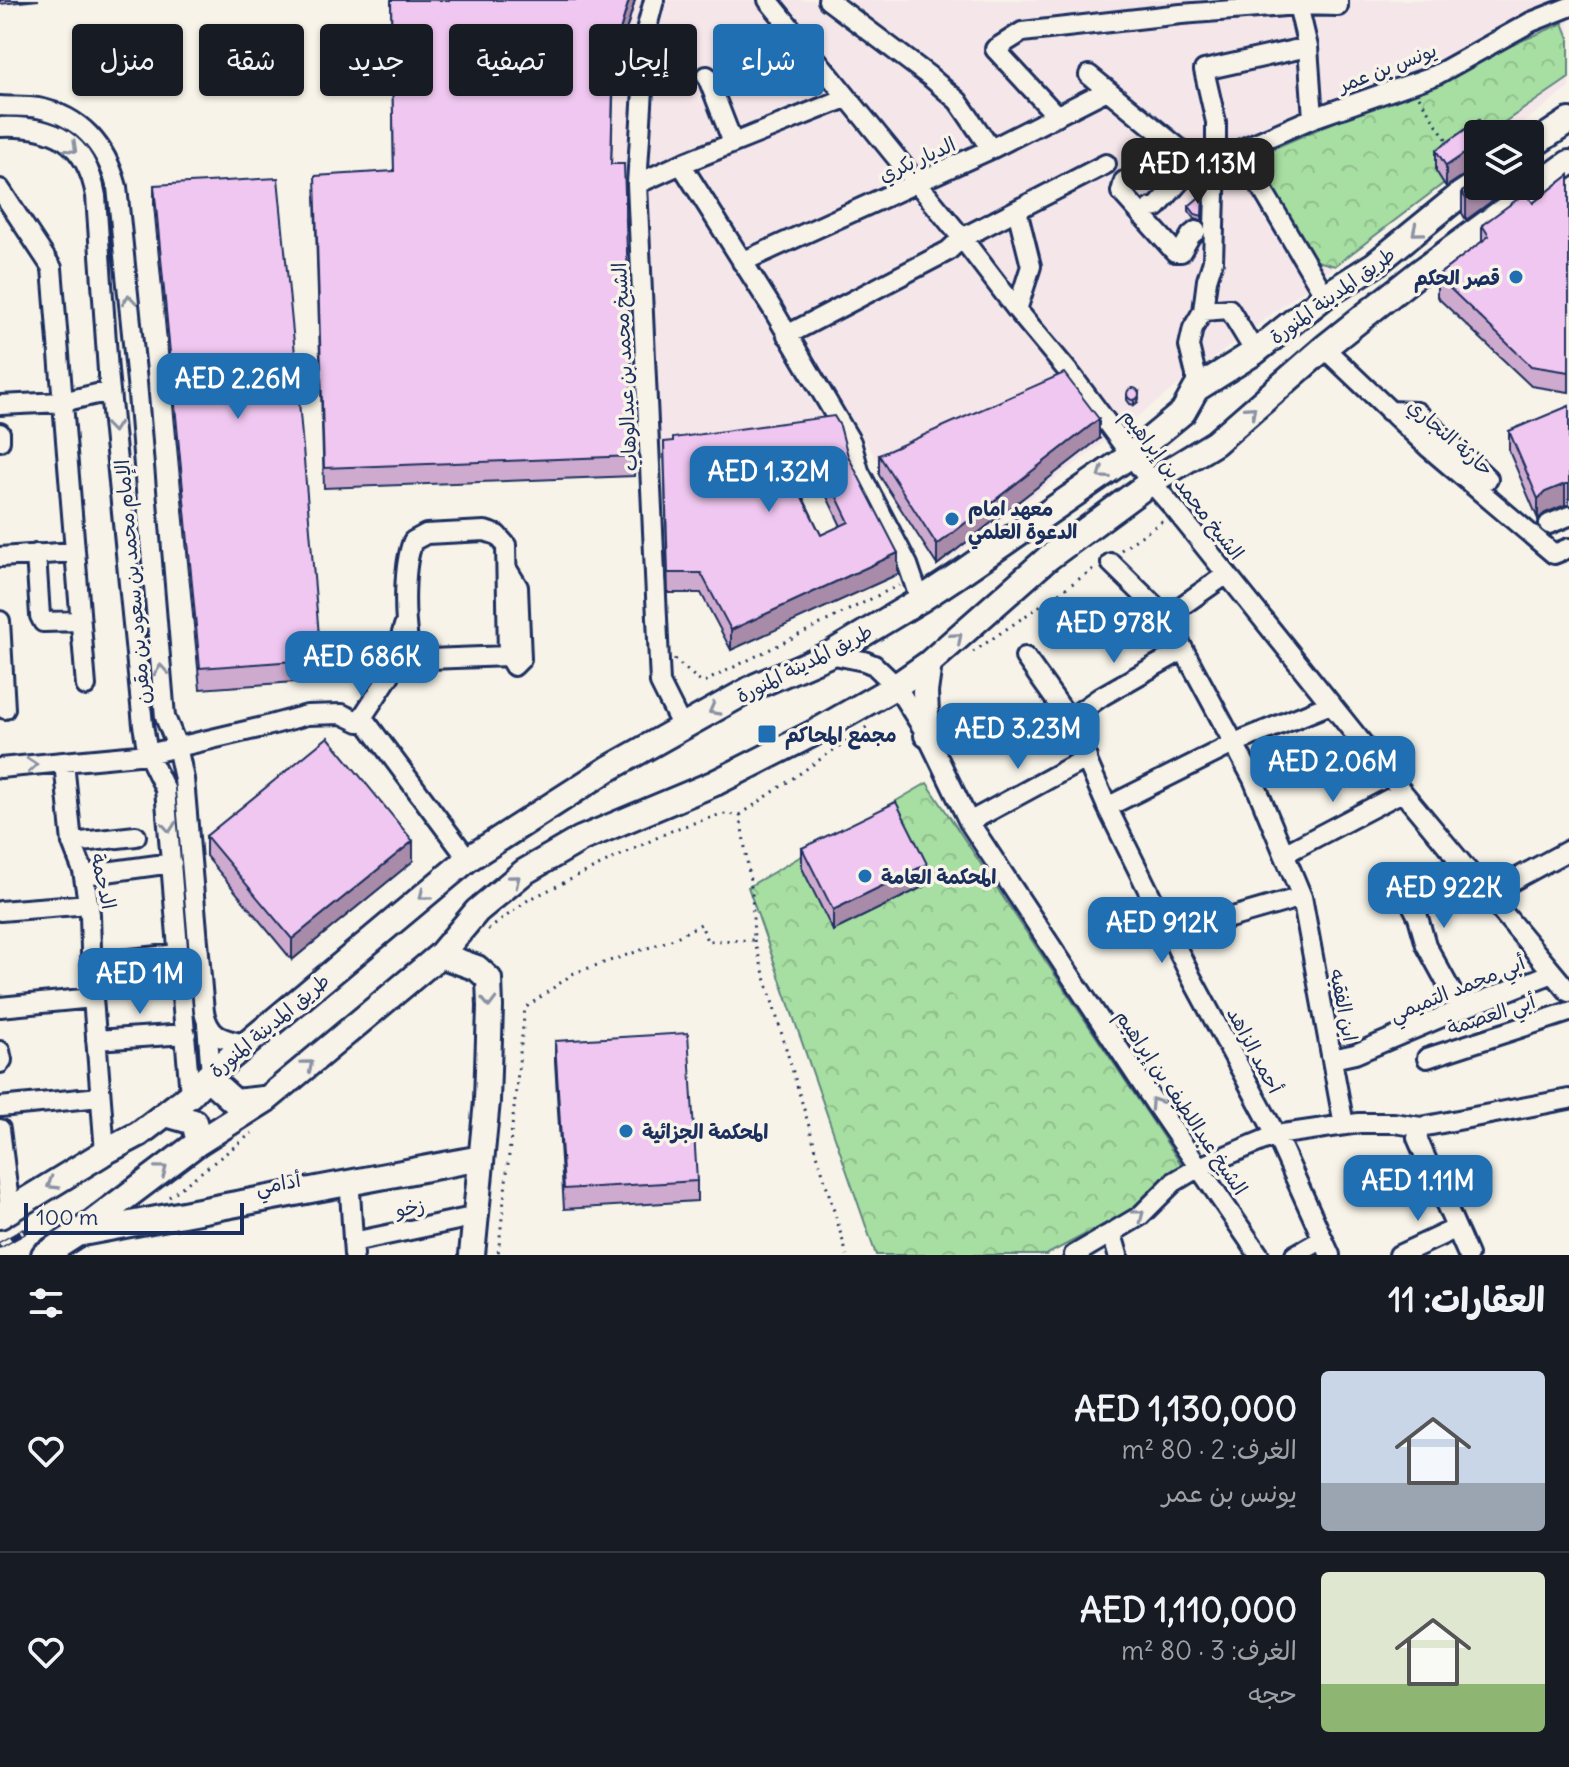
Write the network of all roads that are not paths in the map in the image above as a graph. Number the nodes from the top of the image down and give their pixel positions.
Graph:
1 (654, 0) edge
2 (768, 0) edge
3 (828, 0) edge
4 (1338, 0) edge
5 (1298, 5) junction
6 (1569, 7) edge
7 (1308, 47) junction
8 (1089, 75) dead end
9 (707, 76) dead end
10 (1107, 90) junction
11 (0, 96) edge
12 (846, 98) junction
13 (0, 106) edge
14 (37, 108) junction
15 (1057, 116) junction
16 (1313, 118) junction
17 (1569, 121) edge
18 (0, 127) edge
19 (1544, 138) edge
20 (733, 143) junction
21 (991, 149) junction
22 (1239, 150) junction
23 (1208, 159) junction
24 (1569, 163) edge
25 (681, 164) junction
26 (1106, 164) dead end
27 (1124, 181) dead end
28 (916, 183) junction
29 (637, 184) junction
30 (0, 189) edge
31 (1464, 192) edge
32 (1017, 210) junction
33 (1142, 216) junction
34 (1196, 231) dead end
35 (962, 238) junction
36 (742, 262) junction
37 (1325, 296) junction
38 (1017, 310) junction
39 (1203, 311) junction
40 (787, 335) junction
41 (1324, 348) junction
42 (1255, 352) junction
43 (1196, 389) junction
44 (110, 391) junction
45 (62, 402) junction
46 (0, 405) edge
47 (1389, 411) junction
48 (1183, 412) junction
49 (0, 433) edge
50 (0, 441) edge
51 (1215, 443) junction
52 (1131, 455) junction
53 (1488, 479) dead end
54 (1151, 482) junction
55 (1569, 516) edge
56 (1549, 524) dead end
57 (1562, 551) edge
58 (74, 552) junction
59 (36, 554) junction
60 (0, 557) edge
61 (1109, 560) road end
62 (1227, 574) junction
63 (917, 589) junction
64 (1166, 617) junction
65 (0, 621) edge
66 (80, 621) junction
67 (405, 623) junction
68 (1183, 650) junction
69 (830, 654) junction
70 (1025, 657) dead end
71 (429, 659) junction
72 (929, 663) junction
73 (86, 686) dead end
74 (896, 686) junction
75 (1331, 704) junction
76 (5, 709) dead end
77 (1069, 719) junction
78 (362, 722) junction
79 (682, 727) junction
80 (927, 735) junction
81 (1233, 744) junction
82 (177, 746) junction
83 (148, 754) junction
84 (1087, 758) junction
85 (64, 762) junction
86 (0, 768) edge
87 (1402, 792) junction
88 (1107, 807) junction
89 (969, 822) junction
90 (136, 836) dead end
91 (72, 843) junction
92 (1569, 850) edge
93 (1284, 854) junction
94 (468, 859) junction
95 (172, 863) junction
96 (1464, 866) junction
97 (84, 875) junction
98 (1488, 894) junction
99 (1302, 897) junction
100 (89, 904) junction
101 (0, 911) edge
102 (1170, 935) junction
103 (178, 954) junction
104 (440, 955) junction
105 (91, 963) junction
106 (1553, 973) junction
107 (1569, 992) edge
108 (93, 998) junction
109 (0, 1007) edge
110 (1461, 1009) junction
111 (1569, 1012) edge
112 (207, 1024) junction
113 (186, 1034) junction
114 (96, 1040) junction
115 (246, 1044) junction
116 (0, 1051) edge
117 (1427, 1058) dead end
118 (1332, 1059) junction
119 (0, 1063) edge
120 (203, 1082) junction
121 (100, 1097) junction
122 (267, 1099) junction
123 (1569, 1099) edge
124 (0, 1107) edge
125 (166, 1114) junction
126 (1344, 1125) junction
127 (1421, 1127) junction
128 (0, 1129) edge
129 (1276, 1135) junction
130 (199, 1142) junction
131 (105, 1152) junction
132 (481, 1158) junction
133 (1199, 1167) junction
134 (350, 1192) junction
135 (5, 1213) edge
136 (477, 1216) junction
137 (1455, 1229) junction
138 (77, 1234) junction
139 (1112, 1234) junction
140 (1326, 1247) edge
141 (353, 1248) edge
142 (44, 1255) edge
143 (472, 1255) edge
144 (1074, 1255) edge
145 (1118, 1255) edge
146 (1259, 1255) edge
147 (1295, 1255) edge
148 (1399, 1255) edge
149 (1468, 1255) edge

1 - 29 street, الشيخ محمد بن عبدالوهاب
2 - 12 street, الشيخ محمد بن إبراهيم
3 - 21 street
4 - 5 street
5 - 7 street
5 - 15 street
6 - 16 street, يونس بن عمر
7 - 16 street
7 - 23 street
8 - 10 street
9 - 20 street
10 - 15 street, الديار بكري
10 - 23 street
11 - 14 street
12 - 20 street
12 - 28 street, الشيخ محمد بن إبراهيم
13 - 14 street, الإمام محمد بن سعود بن مقرن
82 -> 14 street, الإمام محمد بن سعود بن مقرن
15 - 21 street, الديار بكري
16 - 22 street, يونس بن عمر
17 - 19 main road
18 -> 44 street, الإمام محمد بن سعود بن مقرن
20 - 25 street
21 - 28 street, الديار بكري
22 - 23 street, يونس بن عمر
22 - 37 street
23 - 33 street
23 - 39 street
24 - 41 main road, طريق المدينة المنورة
25 - 29 street
25 - 36 street
26 - 32 street
27 - 33 street
28 - 35 street, الشيخ محمد بن إبراهيم
28 - 36 street, الديار بكري
29 - 79 street, الشيخ محمد بن عبدالوهاب
30 - 45 street
31 -> 37 main road, طريق المدينة المنورة
32 - 35 street
32 - 38 street
33 - 34 street
35 - 38 street, الشيخ محمد بن إبراهيم
35 - 40 street
36 - 40 street
37 - 42 main road, طريق المدينة المنورة
38 - 52 street, الشيخ محمد بن إبراهيم
39 - 42 street
39 - 43 street
40 - 63 street
41 - 47 street, حارثة النجاري
51 -> 41 main road, طريق المدينة المنورة
42 - 43 main road, طريق المدينة المنورة
43 - 48 main road, طريق المدينة المنورة
44 - 45 street
44 -> 83 street, الإمام محمد بن سعود بن مقرن
45 - 46 street
45 - 58 street
47 - 53 street
47 - 57 street, حارثة النجاري
48 - 51 main road
48 - 52 main road, طريق المدينة المنورة
49 - 50 street
51 - 54 main road, طريق المدينة المنورة
52 - 54 street, الشيخ محمد بن إبراهيم
52 -> 63 main road, طريق المدينة المنورة
54 - 62 street, الشيخ محمد بن إبراهيم
72 -> 54 main road, طريق المدينة المنورة
55 - 56 street
58 - 59 street
58 - 66 street
59 - 60 street
59 - 66 street
61 - 64 street, ابن الفقيه
62 - 64 street
62 - 75 street, الشيخ محمد بن إبراهيم
63 - 69 main road, طريق المدينة المنورة
64 - 68 street, ابن الفقيه
65 - 76 street
66 - 73 street
67 - 71 street
67 - 71 street
67 - 78 street
68 - 77 street
68 - 81 street, ابن الفقيه
69 - 74 street, الشيخ عبداللطيف بن إبراهيم
69 -> 79 main road, طريق المدينة المنورة
70 - 77 street, أحمد الزاهد
71 - 78 street
72 - 74 main road, طريق المدينة المنورة
72 - 80 main road
74 - 80 street, الشيخ عبداللطيف بن إبراهيم
104 -> 74 main road, طريق المدينة المنورة
75 - 81 street
75 - 87 street, الشيخ محمد بن إبراهيم
77 - 84 street, أحمد الزاهد
78 - 82 street
78 - 94 street
79 - 94 main road, طريق المدينة المنورة
80 - 89 street, الشيخ عبداللطيف بن إبراهيم
81 - 88 street
81 - 93 street, ابن الفقيه
82 - 83 street
82 - 112 street, الإمام محمد بن سعود بن مقرن
83 - 85 street
83 -> 95 street, الإمام محمد بن سعود بن مقرن
84 - 88 street, أحمد الزاهد
84 - 89 street
86 -> 85 street
85 - 91 street, الدحمة
87 - 93 street
87 - 96 street, الشيخ محمد بن إبراهيم
88 - 102 street, أحمد الزاهد
133 -> 89 street, الشيخ عبداللطيف بن إبراهيم
90 - 91 street
91 - 97 street, الدحمة
92 - 98 street
93 - 99 street, ابن الفقيه
94 -> 115 main road, طريق المدينة المنورة
95 - 97 street
95 - 103 street, الإمام محمد بن سعود بن مقرن
96 - 98 street, الشيخ محمد بن إبراهيم
96 - 110 street
97 - 100 street, الدحمة
98 - 106 street, الشيخ محمد بن إبراهيم
99 - 102 street
99 - 118 street, ابن الفقيه
100 - 101 street
100 - 105 street, الدحمة
102 - 129 street, أحمد الزاهد
103 - 105 street
103 - 113 street, الإمام محمد بن سعود بن مقرن
122 -> 104 main road, طريق المدينة المنورة
104 -> 132 main road
105 - 108 street, الدحمة
106 - 107 street, الشيخ محمد بن إبراهيم
106 - 110 street, أبي محمد التميمي
108 - 109 street
108 - 114 street, الدحمة
110 - 118 street, أبي محمد التميمي
111 - 117 street, أبي العصمة
112 - 115 street
112 - 120 street, الإمام محمد بن سعود بن مقرن
113 - 114 street
113 - 120 street, الإمام محمد بن سعود بن مقرن
114 - 121 street, الدحمة
115 - 120 main road, طريق المدينة المنورة
116 - 119 street
118 - 126 street, ابن الفقيه
120 - 122 main road
120 - 125 main road, طريق المدينة المنورة
121 - 124 street
121 - 131 street, الدحمة
122 - 130 main road, طريق المدينة المنورة
123 - 127 street
125 - 130 main road
125 - 131 main road, طريق المدينة المنورة
126 - 127 street
126 - 129 street
127 - 137 street
128 - 135 street
129 - 133 street
129 - 140 street, أحمد الزاهد
138 -> 130 main road, طريق المدينة المنورة
131 -> 135 main road, طريق المدينة المنورة
132 - 134 street, أدامي
132 - 136 main road
132 - 138 main road, طريق المدينة المنورة
139 -> 133 street
133 - 146 street, الشيخ عبداللطيف بن إبراهيم
134 - 138 street, أدامي
134 - 141 street
136 - 141 street, زخو
136 - 143 main road
137 - 148 street
137 - 149 street
138 - 142 main road, طريق المدينة المنورة
139 - 144 street
139 - 145 street
140 - 147 street

